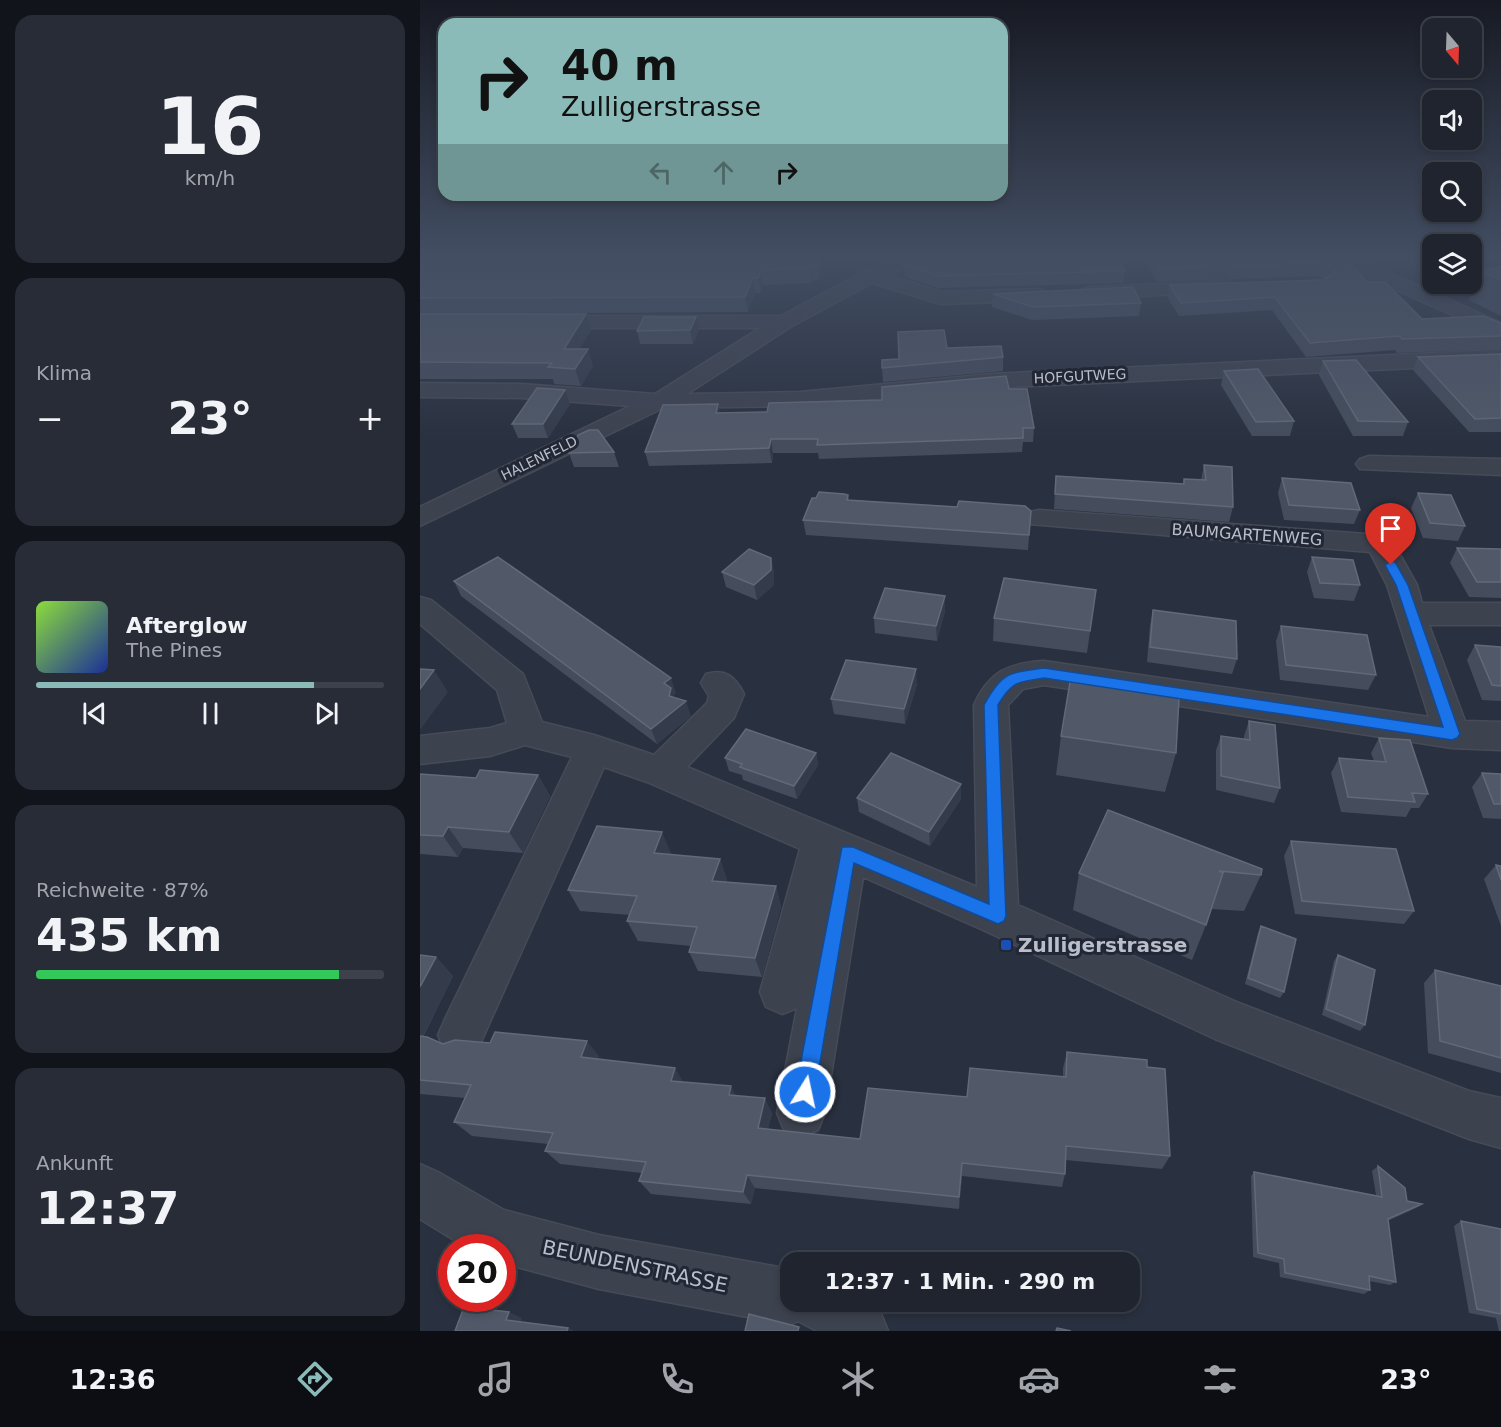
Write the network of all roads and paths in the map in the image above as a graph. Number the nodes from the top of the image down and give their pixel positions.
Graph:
1 (790, 319) edge
2 (1476, 319) edge
3 (526, 322) edge
4 (785, 322) junction
5 (1501, 331) edge
6 (1501, 357) edge
7 (420, 390) edge
8 (660, 401) junction
9 (1370, 464) dead end
10 (1501, 467) edge
11 (420, 518) edge
12 (1039, 518) dead end
13 (420, 607) edge
14 (1410, 614) junction
15 (1501, 614) edge
16 (718, 683) dead end
17 (525, 731) junction
18 (1452, 734) junction
19 (1501, 736) edge
20 (594, 749) junction
21 (420, 750) edge
22 (660, 772) junction
23 (835, 847) junction
24 (998, 916) junction
25 (782, 992) dead end
26 (461, 1035) dead end
27 (801, 1113) dead end
28 (1501, 1123) edge
29 (420, 1190) edge
30 (780, 1295) edge
31 (838, 1312) edge
32 (860, 1331) edge

1 - 4 street, HALENFELD
2 - 5 street
3 - 4 street
4 - 8 street, HALENFELD
6 - 8 street, HOFGUTWEG
7 - 8 street, HOFGUTWEG
8 - 11 street, HALENFELD
9 - 10 street
12 - 14 street, BAUMGARTENWEG
13 - 17 street
14 - 15 street
14 - 18 street, BAUMGARTENWEG
16 - 22 street
17 - 20 street
17 - 21 street
18 - 19 street
18 - 24 street
20 - 22 street
20 - 26 street
22 - 23 street
23 - 24 street
23 - 25 street
23 - 27 street
24 - 28 street
29 - 30 street, BEUNDENSTRASSE
31 - 32 street

